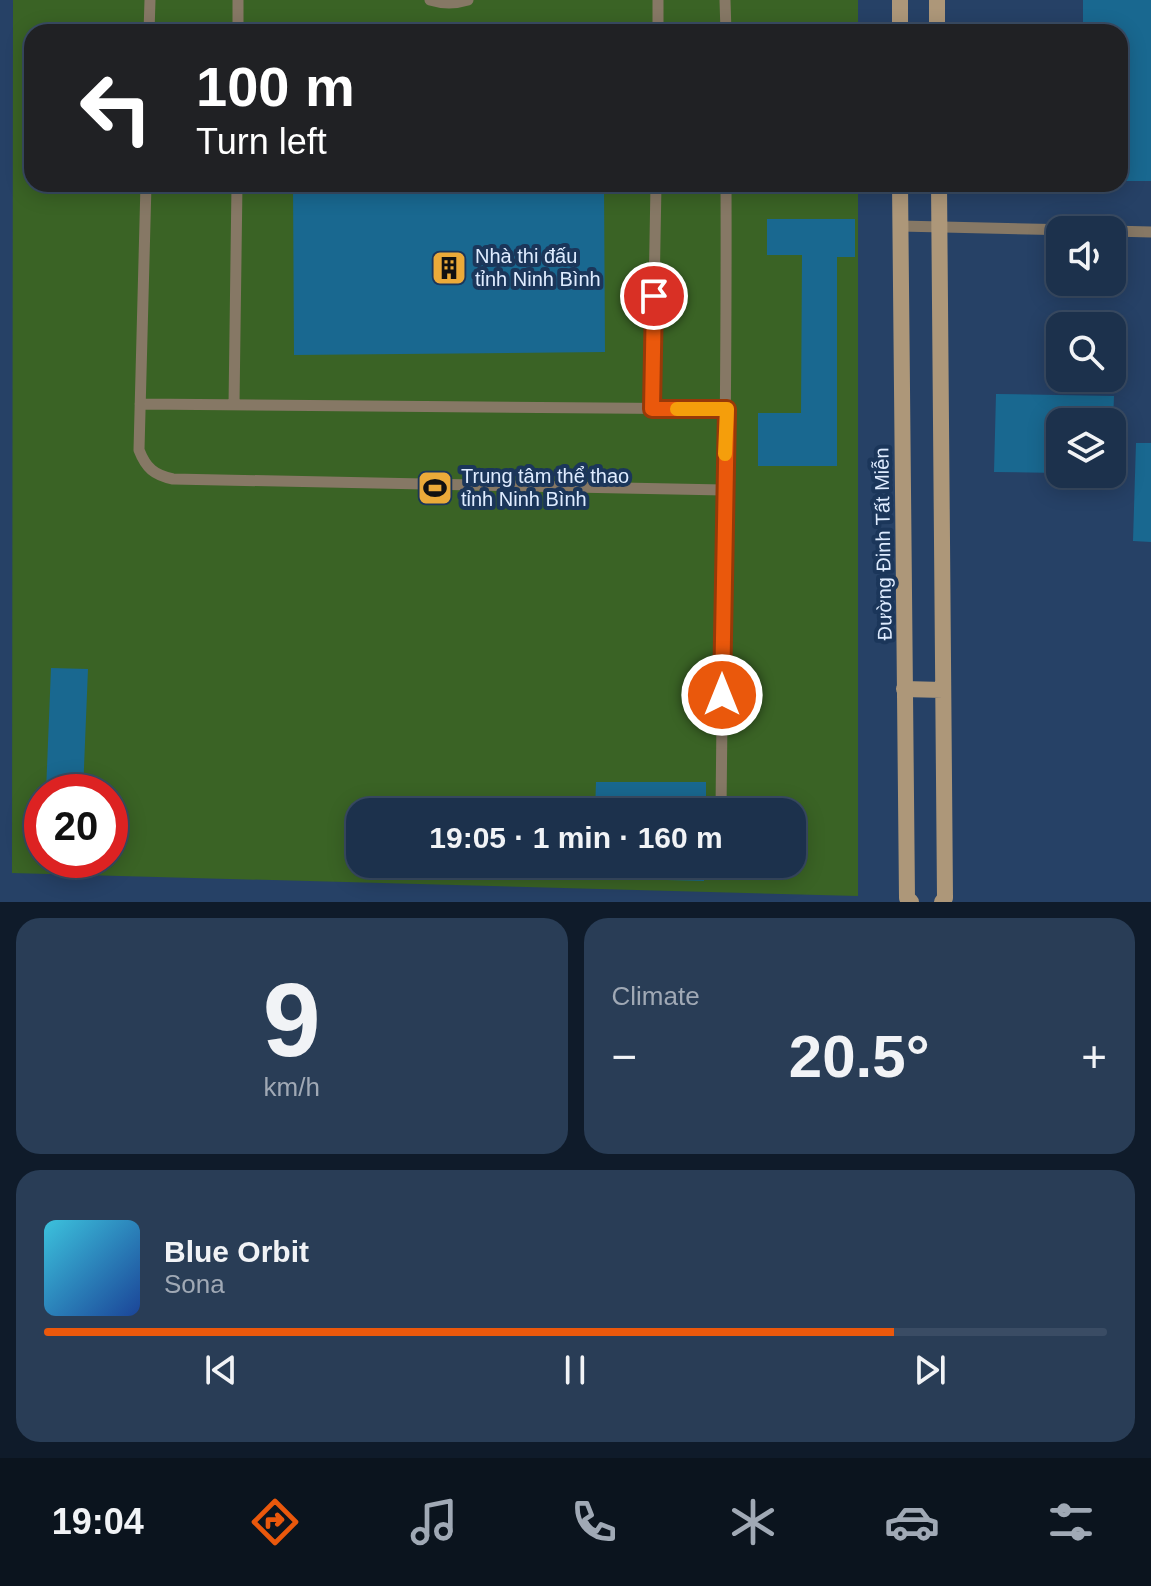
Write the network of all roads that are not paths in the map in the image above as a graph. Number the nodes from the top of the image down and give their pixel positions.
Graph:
1 (150, 0) edge
2 (238, 0) edge
3 (430, 0) edge
4 (468, 0) edge
5 (658, 0) edge
6 (725, 0) edge
7 (900, 0) edge
8 (937, 0) edge
9 (149, 24) edge
10 (238, 24) edge
11 (658, 24) edge
12 (726, 24) edge
13 (900, 24) edge
14 (937, 24) edge
15 (146, 192) edge
16 (237, 192) edge
17 (656, 192) edge
18 (726, 192) edge
19 (900, 192) edge
20 (939, 192) edge
21 (900, 226) junction
22 (940, 226) junction
23 (1046, 229) edge
24 (1126, 231) edge
25 (1151, 232) edge
26 (140, 404) junction
27 (234, 405) junction
28 (652, 409) junction
29 (727, 409) junction
30 (724, 490) junction
31 (904, 689) junction
32 (943, 690) junction
33 (721, 798) edge
34 (911, 902) edge
35 (942, 902) edge

1 - 9 lane
2 - 10 lane
3 - 4 lane
5 - 11 lane
6 - 12 lane
7 - 13 street
8 - 14 street
15 - 26 lane
16 - 27 lane
17 - 28 lane
18 - 29 lane
19 - 21 street, Đường Đinh Tất Miễn
20 - 22 street
21 - 22 lane
21 - 31 street, Đường Đinh Tất Miễn
22 - 23 lane
22 - 32 street
24 - 25 lane
26 - 27 lane
26 - 30 lane
27 - 28 lane
28 - 29 lane
29 - 30 lane
30 - 33 lane
31 - 32 street
31 - 34 street, Đường Đinh Tất Miễn
32 - 35 street

